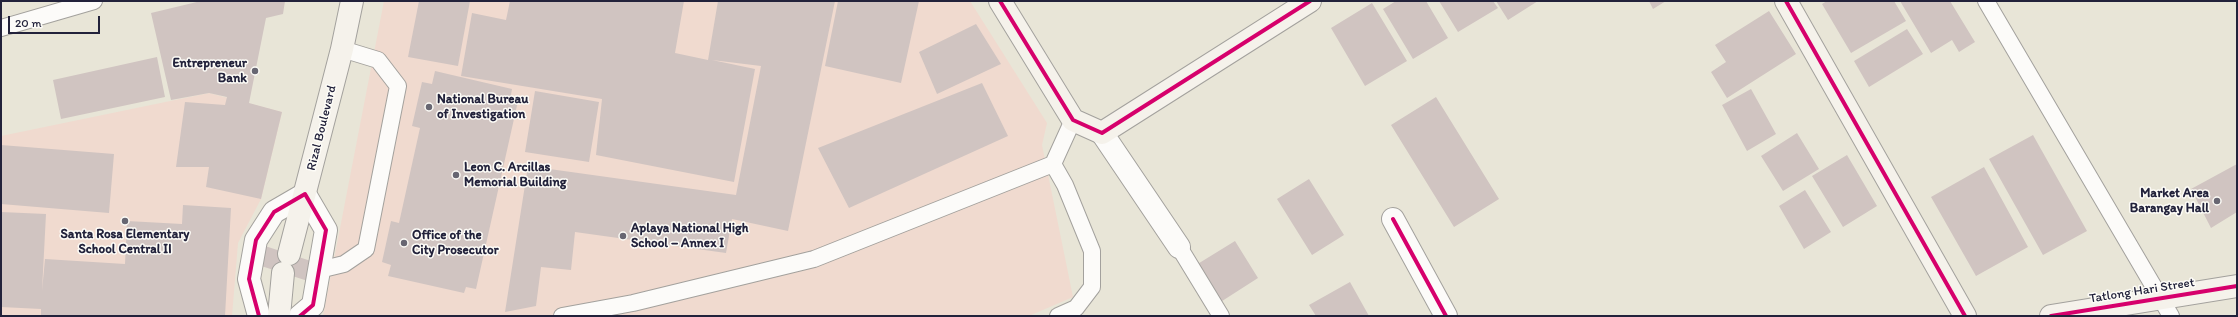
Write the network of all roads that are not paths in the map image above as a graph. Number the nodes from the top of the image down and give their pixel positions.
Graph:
1 (94, 1) edge
2 (352, 1) edge
3 (1000, 1) edge
4 (1310, 1) edge
5 (1786, 1) edge
6 (1986, 1) edge
7 (1, 28) edge
8 (342, 49) junction
9 (1073, 120) junction
10 (1102, 133) junction
11 (1053, 164) junction
12 (305, 194) junction
13 (1393, 219) dead end
14 (1179, 246) joint
15 (319, 270) junction
16 (2237, 286) edge
17 (2166, 307) edge
18 (259, 316) edge
19 (279, 316) edge
20 (300, 316) edge
21 (562, 316) edge
22 (1058, 316) edge
23 (1221, 316) edge
24 (1446, 316) edge
25 (1964, 316) edge
26 (2051, 316) edge

1 - 7 lane
2 - 8 street, Rizal Boulevard
3 - 9 street
4 - 10 street
5 - 25 street
6 - 17 lane
8 - 12 street, Rizal Boulevard
8 - 15 lane
9 - 10 street
9 - 11 lane
10 - 14 street
11 - 21 lane
11 - 22 lane
12 - 15 street
12 - 18 street
12 - 19 street, Rizal Boulevard
13 - 24 street
14 - 23 lane
15 - 20 street
16 - 17 street, Tatlong Hari Street
17 - 26 street, Tatlong Hari Street

